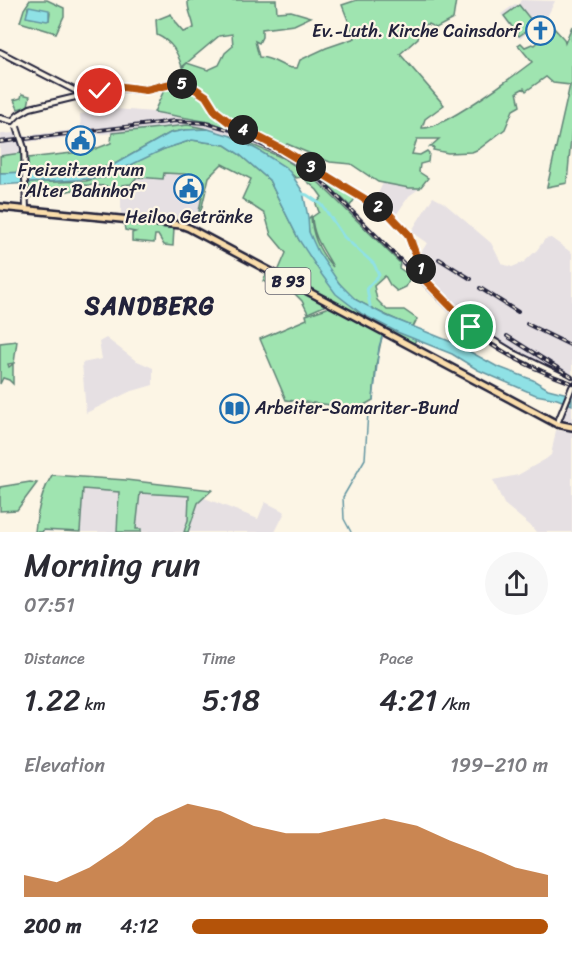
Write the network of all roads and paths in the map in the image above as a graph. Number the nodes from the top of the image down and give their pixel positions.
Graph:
1 (0, 52) edge
2 (80, 96) junction
3 (0, 117) edge
4 (12, 121) junction
5 (0, 207) edge
6 (26, 211) junction
7 (572, 381) edge
8 (571, 389) edge
9 (556, 424) junction
10 (572, 427) edge

1 - 2 street
2 - 4 street
2 - 7 street
3 - 4 street
4 - 6 street, bridge
5 - 6 main road, B 93
6 - 9 main road, B 93
8 - 9 street
9 - 10 main road, B 93

